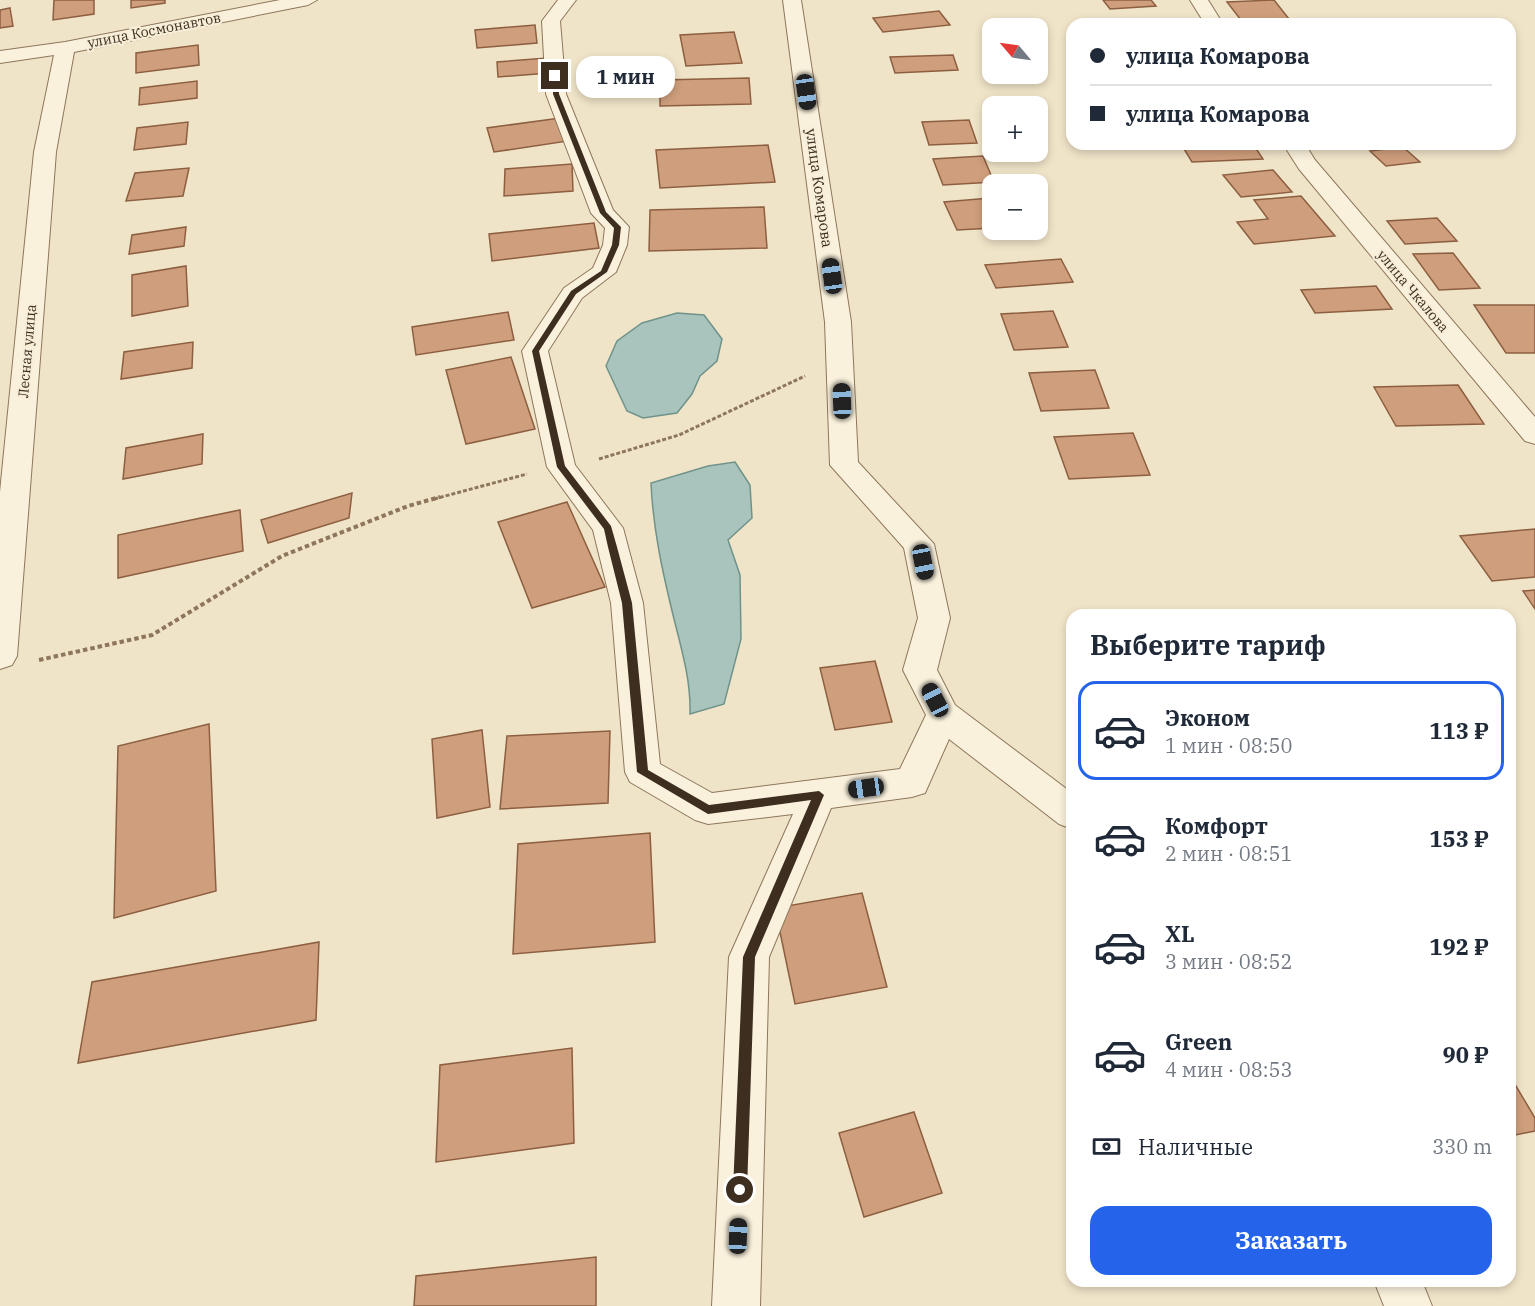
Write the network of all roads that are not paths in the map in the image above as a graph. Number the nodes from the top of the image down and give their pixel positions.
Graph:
1 (308, 0) edge
2 (567, 0) edge
3 (792, 0) edge
4 (1198, 0) edge
5 (1210, 18) edge
6 (65, 48) junction
7 (0, 57) edge
8 (1298, 150) edge
9 (1535, 435) edge
10 (0, 656) edge
11 (943, 714) junction
12 (819, 795) junction
13 (1066, 808) edge
14 (1400, 1287) edge
15 (736, 1306) edge
16 (1408, 1306) edge

1 - 6 street, улица Космонавтов
2 - 12 street
3 - 11 street, улица Комарова
4 - 5 street
6 - 7 street, улица Космонавтов
6 - 10 street, Лесная улица
8 - 9 street, улица Чкалова
11 - 12 street
11 - 13 street, улица Комарова
12 - 15 street
14 - 16 street

